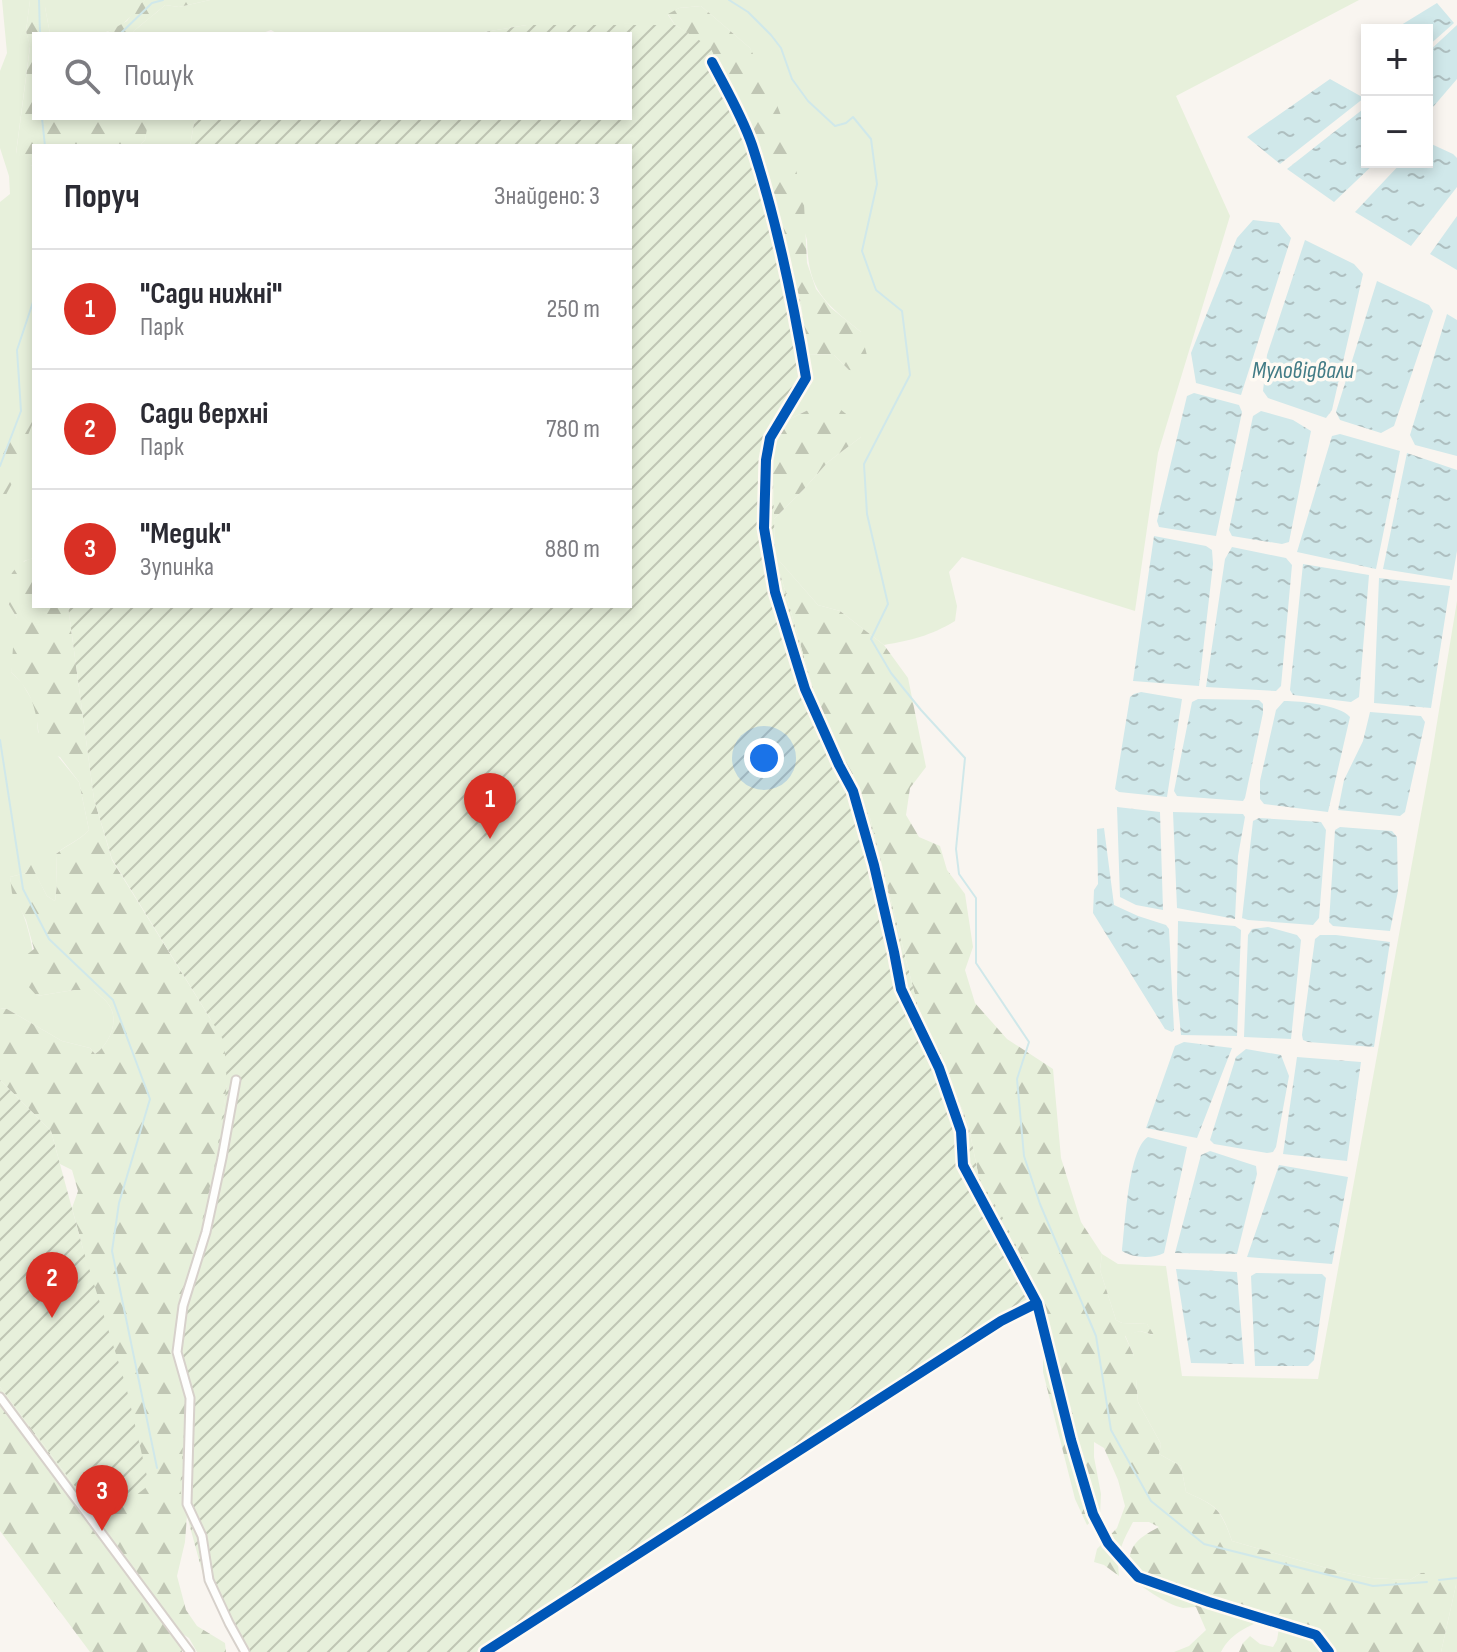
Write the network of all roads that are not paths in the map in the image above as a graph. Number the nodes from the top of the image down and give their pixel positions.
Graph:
1 (712, 62) dead end
2 (236, 1080) dead end
3 (1037, 1303) junction
4 (0, 1397) edge
5 (190, 1652) edge
6 (245, 1652) edge
7 (485, 1652) edge
8 (1329, 1652) edge

1 - 3 street
2 - 6 street
3 - 7 street
3 - 8 street
4 - 5 street

